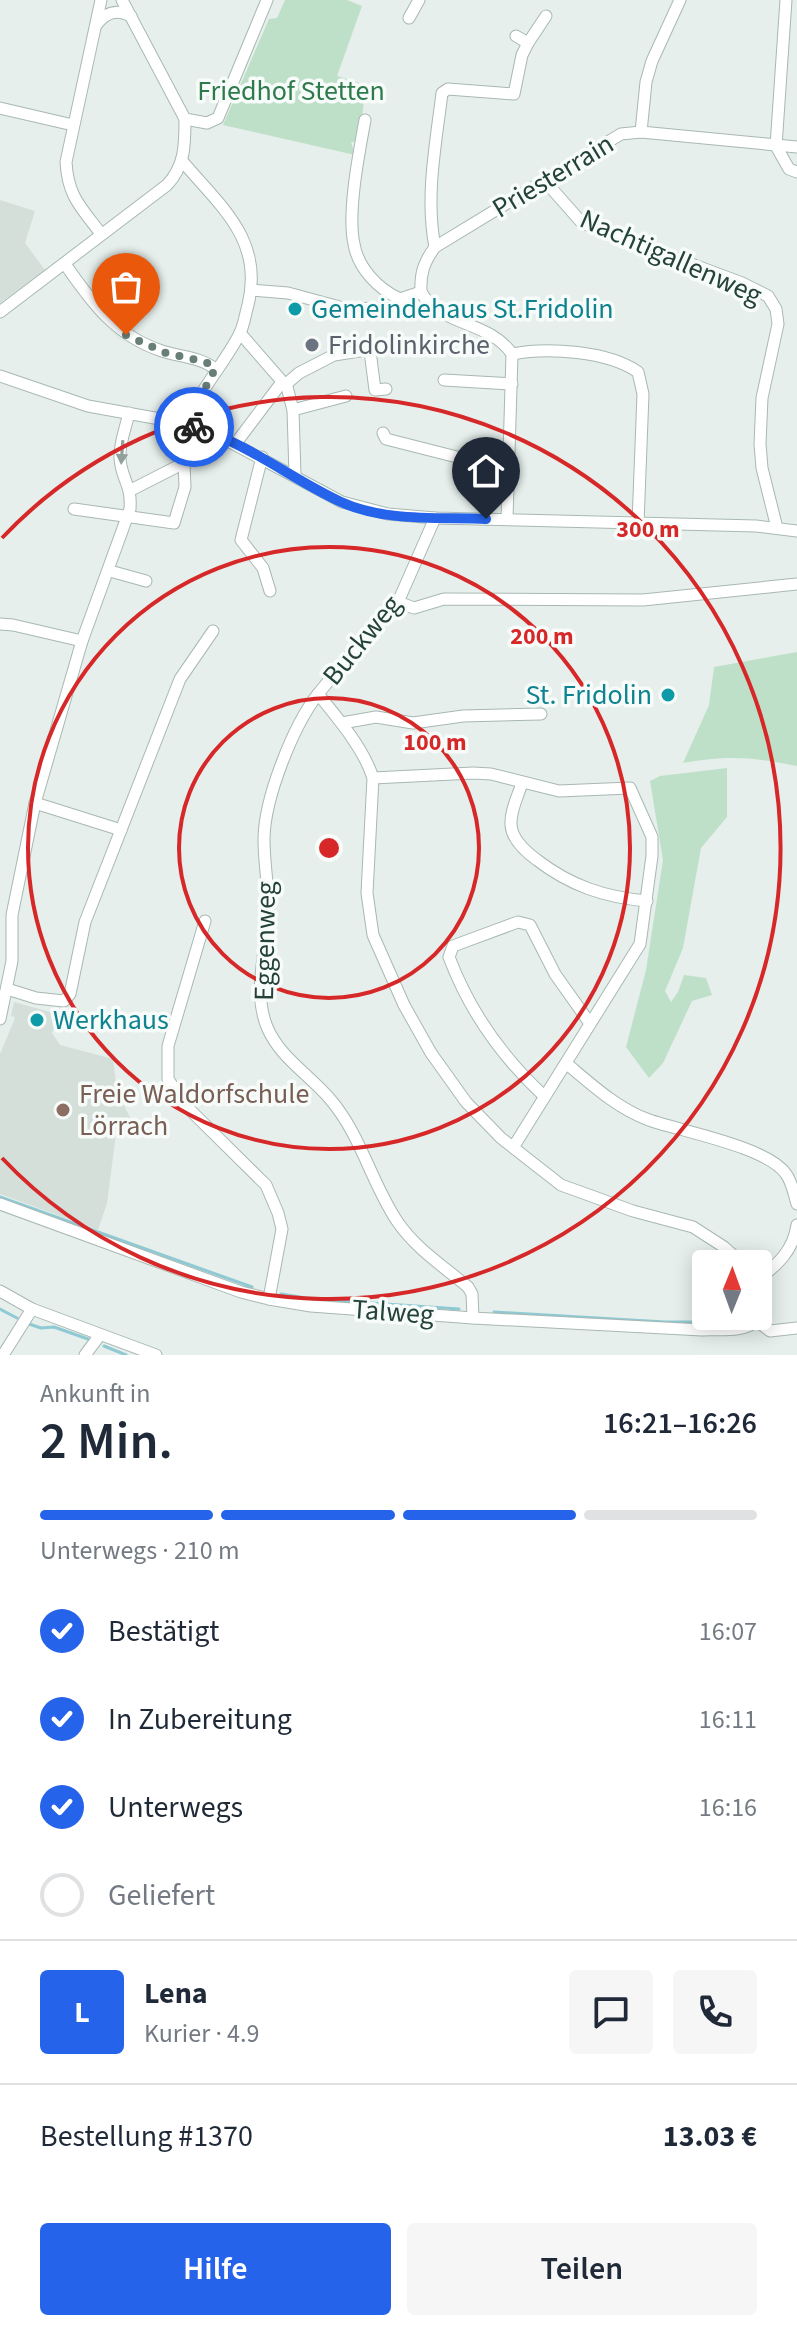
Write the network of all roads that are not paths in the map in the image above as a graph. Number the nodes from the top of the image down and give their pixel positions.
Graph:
1 (101, 0) edge
2 (122, 0) edge
3 (267, 0) edge
4 (419, 0) edge
5 (680, 0) edge
6 (786, 0) edge
7 (131, 16) junction
8 (546, 16) dead end
9 (409, 18) dead end
10 (97, 25) junction
11 (516, 36) dead end
12 (528, 43) junction
13 (0, 108) edge
14 (365, 120) dead end
15 (191, 121) junction
16 (73, 125) junction
17 (641, 132) junction
18 (776, 146) junction
19 (797, 147) edge
20 (183, 162) junction
21 (797, 172) edge
22 (545, 181) junction
23 (101, 234) junction
24 (435, 247) junction
25 (65, 264) junction
26 (251, 290) junction
27 (421, 292) junction
28 (380, 308) dead end
29 (0, 312) edge
30 (240, 333) junction
31 (385, 347) dead end
32 (370, 351) junction
33 (512, 354) junction
34 (215, 369) junction
35 (0, 376) edge
36 (444, 380) dead end
37 (284, 383) junction
38 (512, 384) junction
39 (386, 389) dead end
40 (346, 396) dead end
41 (293, 410) junction
42 (129, 413) junction
43 (191, 426) junction
44 (383, 433) dead end
45 (236, 443) junction
46 (262, 457) junction
47 (184, 463) junction
48 (508, 470) junction
49 (295, 475) junction
50 (131, 490) junction
51 (74, 509) dead end
52 (127, 517) junction
53 (435, 518) junction
54 (507, 519) junction
55 (638, 523) junction
56 (777, 528) junction
57 (797, 531) edge
58 (110, 571) junction
59 (146, 581) dead end
60 (797, 584) edge
61 (270, 591) dead end
62 (398, 602) junction
63 (0, 624) edge
64 (213, 631) dead end
65 (82, 641) junction
66 (318, 694) junction
67 (541, 714) dead end
68 (342, 723) junction
69 (373, 778) junction
70 (522, 783) junction
71 (35, 803) junction
72 (121, 830) junction
73 (647, 901) junction
74 (205, 921) dead end
75 (7, 989) junction
76 (0, 1019) edge
77 (589, 1022) junction
78 (567, 1064) junction
79 (544, 1096) junction
80 (514, 1146) junction
81 (0, 1204) edge
82 (797, 1204) edge
83 (797, 1225) edge
84 (727, 1250) edge
85 (772, 1269) edge
86 (0, 1291) edge
87 (269, 1299) junction
88 (32, 1309) junction
89 (473, 1318) junction
90 (797, 1328) edge
91 (692, 1329) edge
92 (769, 1330) edge
93 (100, 1335) junction
94 (3, 1355) edge
95 (85, 1355) edge
96 (156, 1355) edge

1 - 10 street
2 - 7 street
3 - 15 street
4 - 9 street
5 - 17 street
6 - 18 street
7 - 10 street
7 - 15 street
8 - 12 street
10 - 16 street
11 - 12 street
12 - 24 street
13 - 16 street
14 - 27 street
15 - 20 street
16 - 23 street
17 - 18 street, Priesterrain
17 - 22 street, Priesterrain
18 - 19 street, Priesterrain
18 - 21 street
20 - 23 street
20 - 26 street
22 - 24 street, Priesterrain
22 - 56 street, Nachtigallenweg
23 - 25 street
24 - 27 street
25 - 29 street
25 - 34 street
26 - 28 street
26 - 30 street
27 - 33 street
30 - 34 street
30 - 37 street
31 - 32 street
32 - 37 street
32 - 39 street
33 - 38 street
33 - 55 street
34 - 43 street
35 - 42 street
36 - 38 street
37 - 41 street
37 - 45 street
38 - 48 street
40 - 41 street
41 - 49 street
42 - 43 street
42 -> 50 street
43 - 45 street
43 - 47 street
44 - 48 street
45 - 46 street
46 - 49 street
46 - 61 street
47 - 50 street
47 - 52 street
48 - 54 street
49 - 53 street
50 - 52 street
51 - 52 street
52 - 58 street
53 - 54 street
53 - 62 street, Buckweg
54 - 55 street
55 - 56 street
56 - 57 street
58 - 59 street
58 - 65 street
60 - 62 street
62 - 66 street, Buckweg
63 - 65 street
64 - 72 street
65 - 71 street
66 - 68 street, Buckweg
66 - 89 street, Eggenweg
67 - 68 street
68 - 69 street, Buckweg
69 - 70 street
69 - 80 street
70 - 73 street
70 - 73 street
71 - 72 street
71 - 75 street
72 - 75 street
73 - 77 street
74 - 87 street
75 - 76 street
77 - 78 street
77 - 79 street
78 - 79 street
78 - 82 street
79 - 80 street
80 - 84 street
81 - 87 street, Talweg
83 - 85 street
86 - 88 street
87 - 89 street, Talweg
88 - 93 street
88 - 94 street
89 - 91 street, Talweg
90 - 92 street, Talweg
93 - 95 street
93 - 96 street

